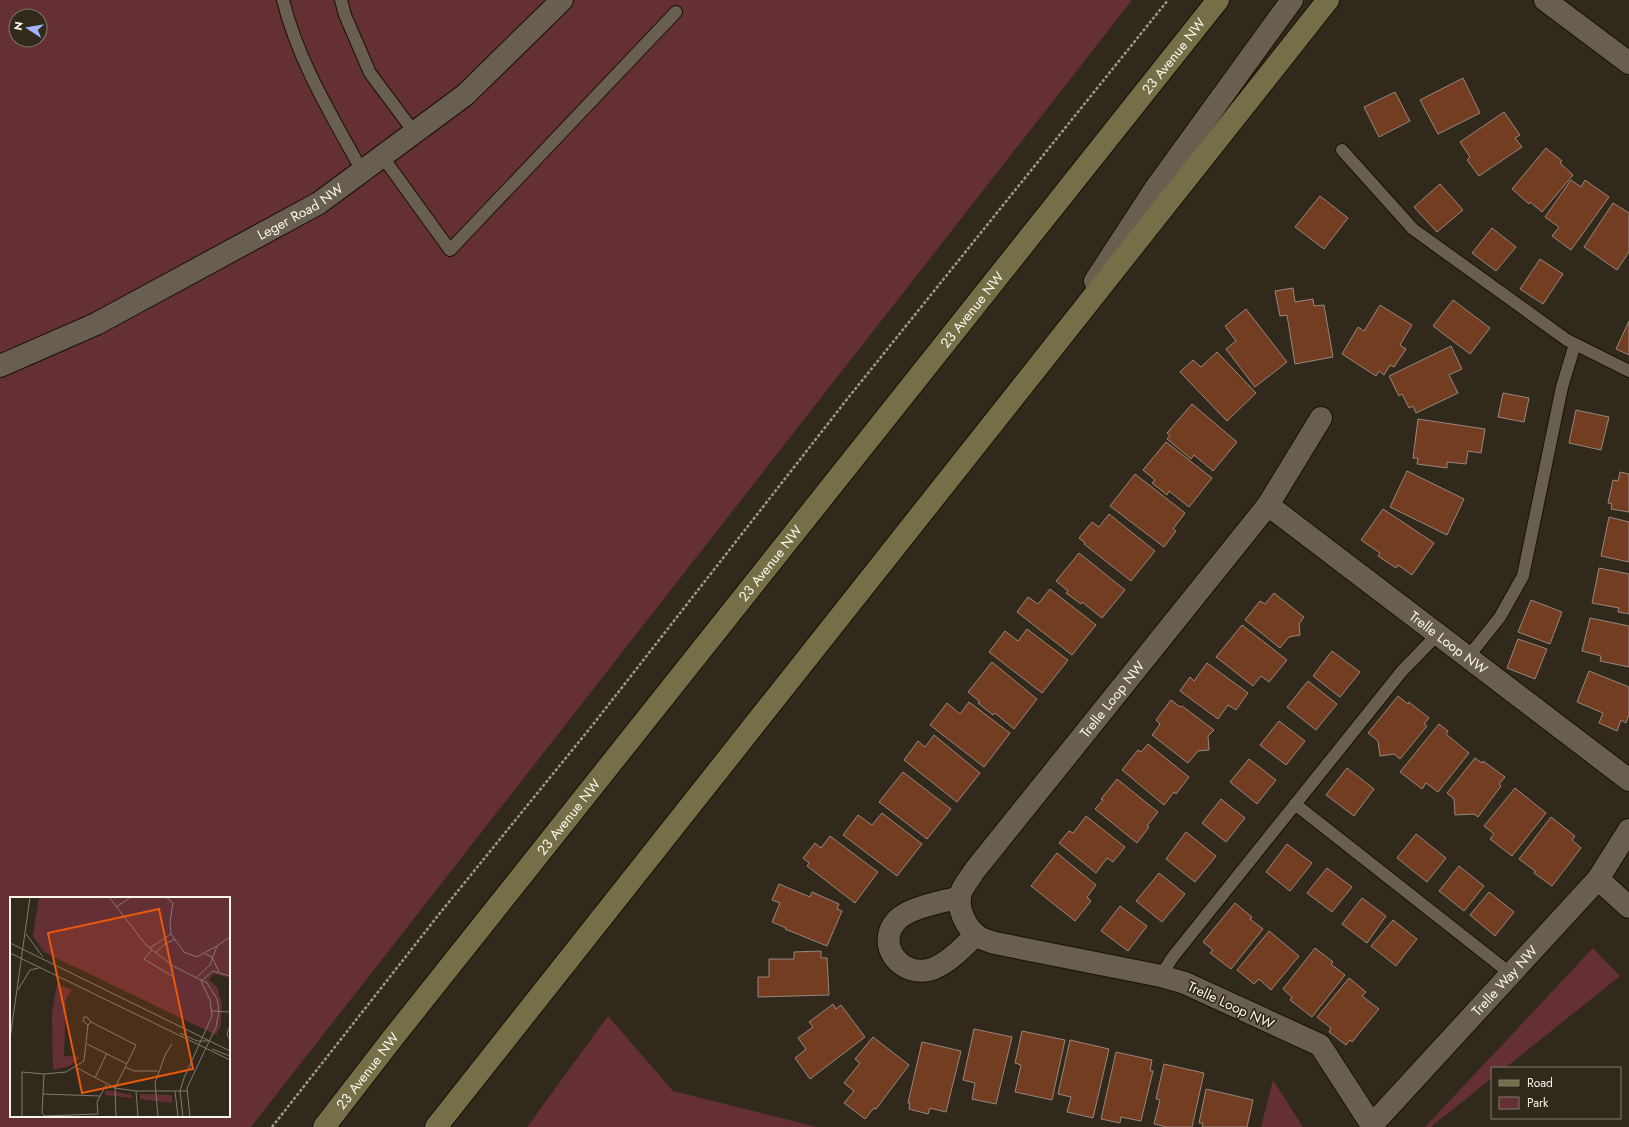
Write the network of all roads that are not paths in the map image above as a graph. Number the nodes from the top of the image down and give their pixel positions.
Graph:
1 (283, 0) edge
2 (341, 0) edge
3 (562, 0) edge
4 (1218, 0) edge
5 (1292, 0) edge
6 (1328, 0) edge
7 (1546, 0) edge
8 (676, 12) dead end
9 (1629, 63) edge
10 (414, 132) junction
11 (1342, 150) dead end
12 (382, 156) junction
13 (362, 171) junction
14 (1575, 344) junction
15 (1046, 356) junction
16 (0, 366) edge
17 (1629, 371) edge
18 (1320, 418) dead end
19 (1268, 505) junction
20 (1438, 634) junction
21 (1468, 658) junction
22 (1629, 780) edge
23 (1295, 804) junction
24 (1629, 830) edge
25 (1598, 879) junction
26 (960, 897) junction
27 (1629, 908) edge
28 (976, 935) junction
29 (1511, 974) junction
30 (1161, 976) junction
31 (1372, 1126) edge
32 (324, 1127) edge
33 (436, 1127) edge

1 - 13 lane
2 - 10 lane
3 - 10 street, Leger Road NW
4 - 32 main road, 23 Avenue NW
5 - 15 street
6 - 15 main road
7 - 9 street
8 - 12 lane
10 - 12 street, Leger Road NW
11 - 14 lane
12 - 13 street, Leger Road NW
13 - 16 street, Leger Road NW
14 - 17 lane
14 - 21 lane
15 - 33 main road
18 - 19 street, Trelle Loop NW
19 - 20 street, Trelle Loop NW
19 - 26 street, Trelle Loop NW
20 - 21 street, Trelle Loop NW
20 - 23 lane
21 - 22 street, Trelle Loop NW
23 - 29 lane
23 - 30 lane
24 - 25 street, Trelle Way NW
25 - 27 street
25 - 29 street, Trelle Way NW
26 - 28 street
26 - 28 street
28 - 30 street, Trelle Loop NW
29 - 31 street, Trelle Way NW
30 - 31 street, Trelle Loop NW

